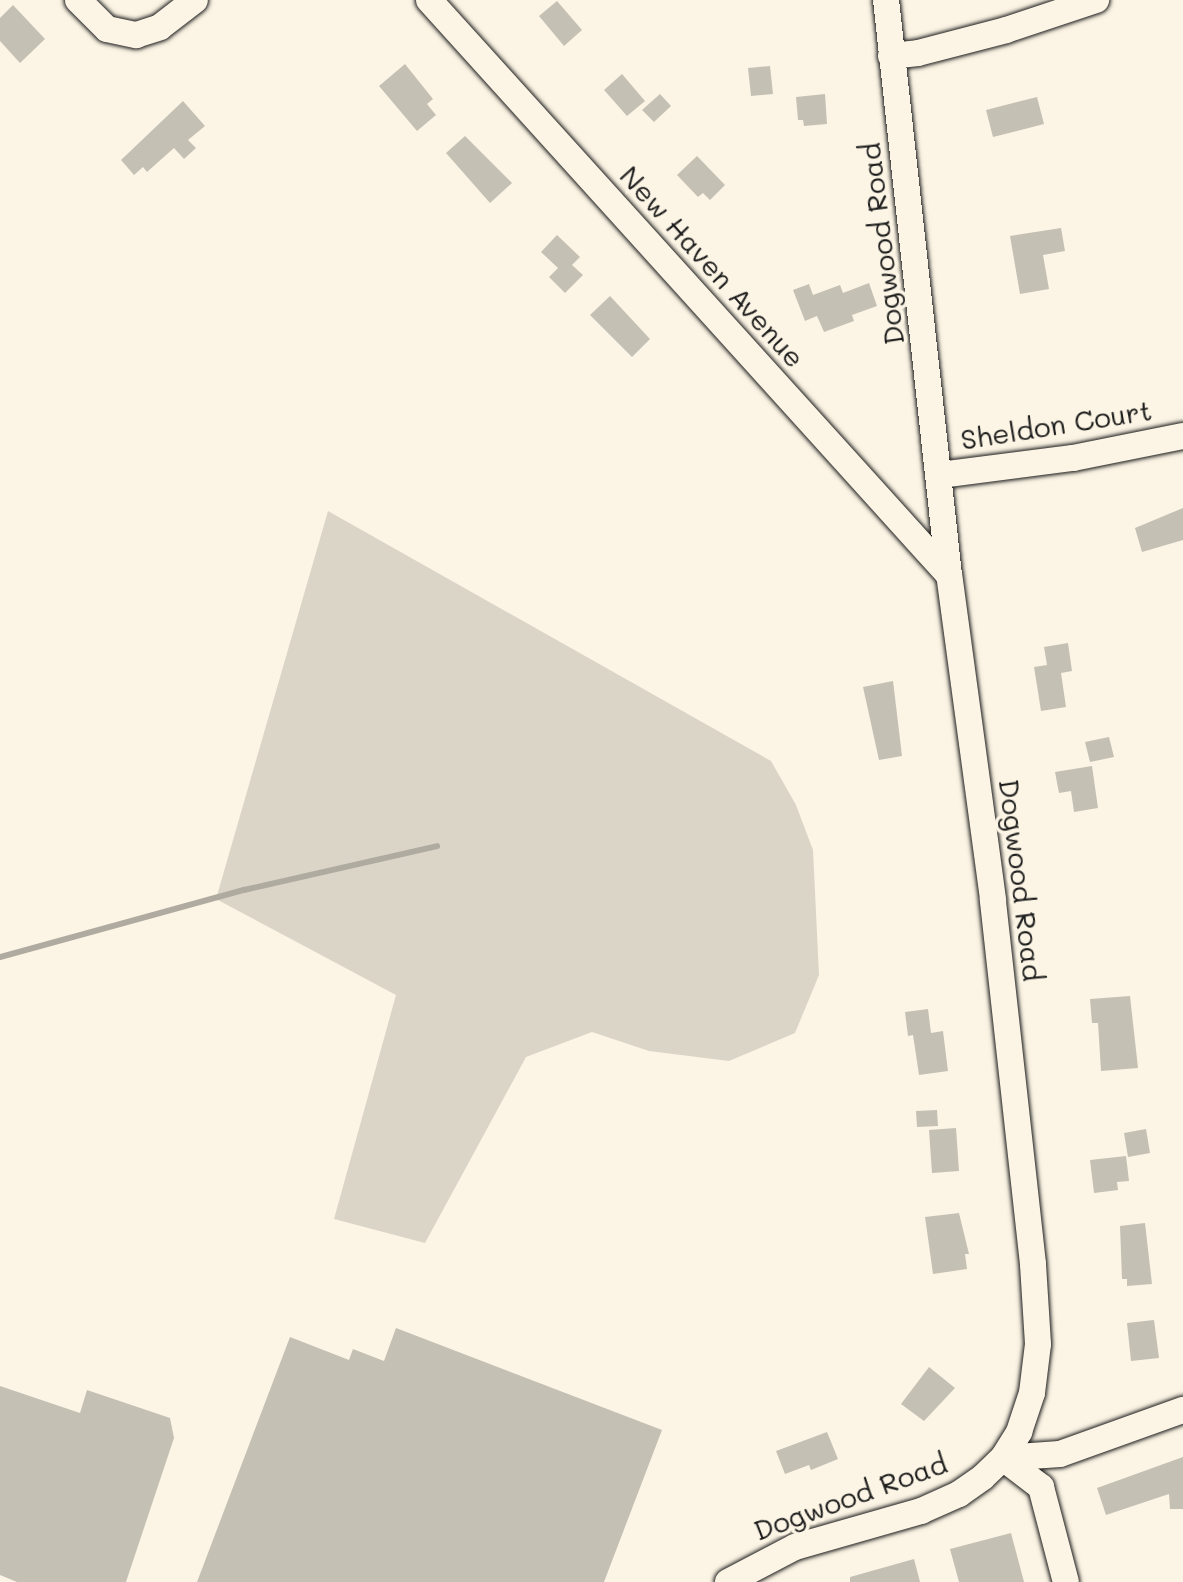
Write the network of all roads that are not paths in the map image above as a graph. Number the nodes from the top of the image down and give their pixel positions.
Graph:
1 (195, 0) edge
2 (429, 0) edge
3 (886, 0) edge
4 (1096, 0) edge
5 (82, 5) edge
6 (891, 56) junction
7 (1183, 436) edge
8 (940, 475) junction
9 (949, 575) junction
10 (1183, 1410) edge
11 (1003, 1458) junction
12 (728, 1582) edge
13 (1066, 1582) edge

1 - 5 street
2 - 9 street, New Haven Avenue
3 - 6 street, Dogwood Road
4 - 6 street
6 - 8 street, Dogwood Road
7 - 8 street, Sheldon Court
8 - 9 street, Dogwood Road
9 - 11 street, Dogwood Road
10 - 11 street
11 - 12 street, Dogwood Road
11 - 13 street

